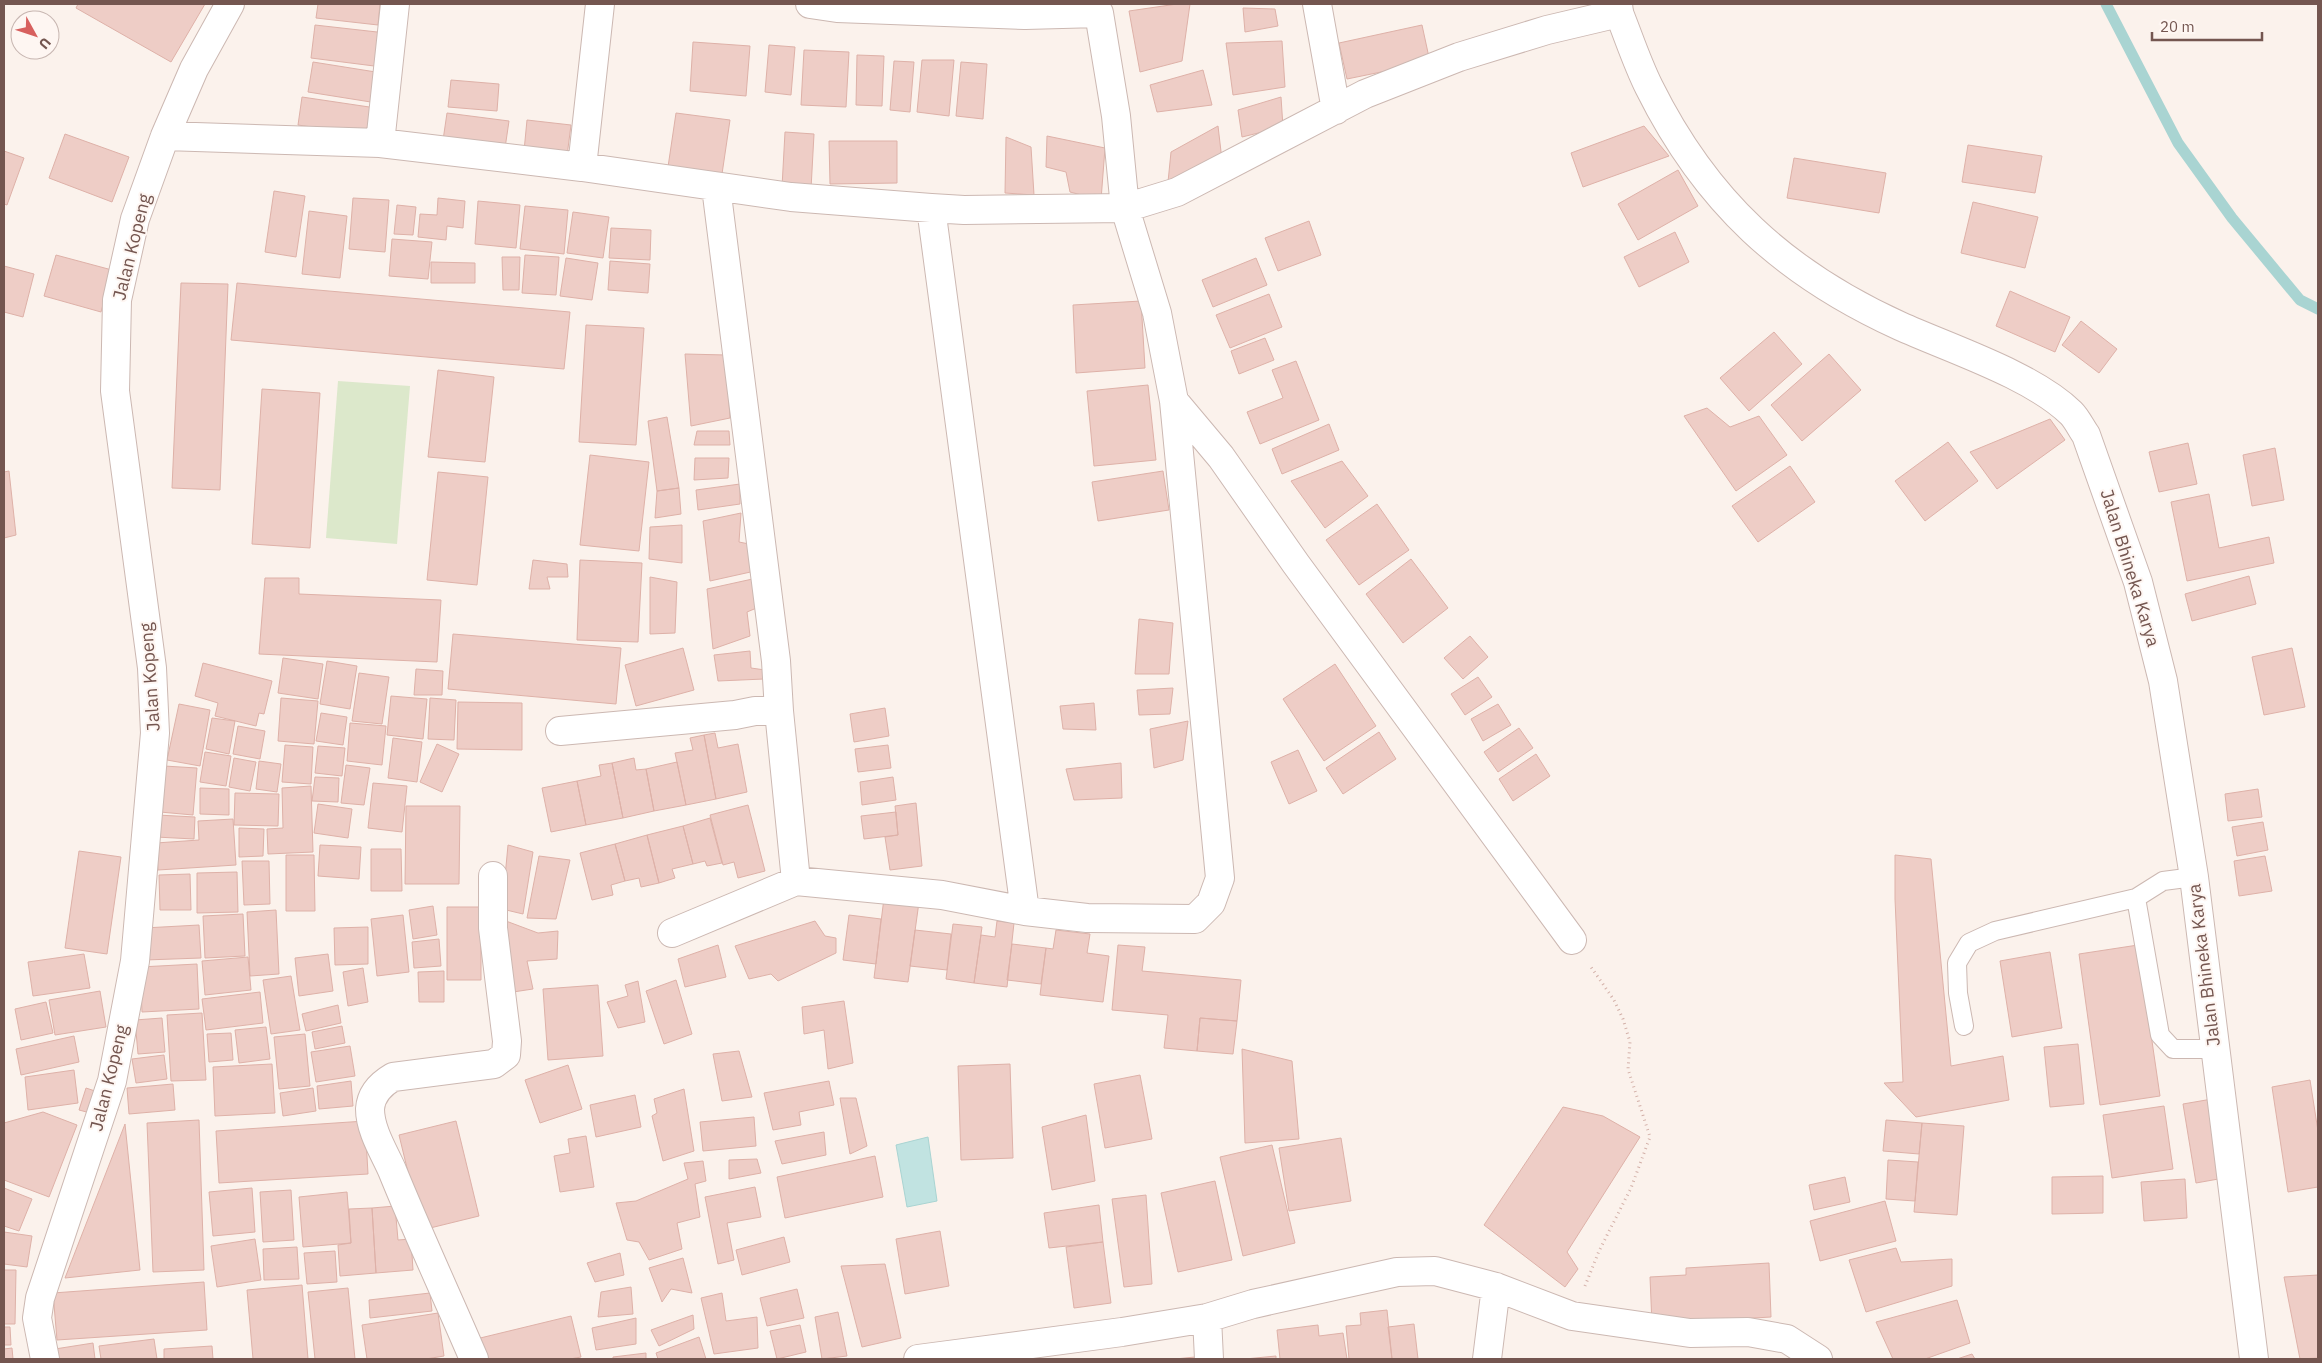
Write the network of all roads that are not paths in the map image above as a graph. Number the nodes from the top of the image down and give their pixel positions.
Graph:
1 (230, 4) edge
2 (396, 4) edge
3 (600, 4) edge
4 (810, 4) edge
5 (1317, 4) edge
6 (1099, 9) edge
7 (1618, 9) edge
8 (1336, 110) junction
9 (165, 136) junction
10 (380, 143) junction
11 (582, 167) junction
12 (716, 188) junction
13 (930, 208) junction
14 (1125, 208) junction
15 (1174, 401) junction
16 (779, 711) junction
17 (560, 731) dead end
18 (493, 876) dead end
19 (2194, 877) junction
20 (796, 881) junction
21 (2136, 898) junction
22 (1025, 911) junction
23 (672, 933) dead end
24 (1572, 940) road end
25 (1964, 1026) dead end
26 (2214, 1050) junction
27 (1496, 1287) junction
28 (1207, 1318) junction
29 (45, 1359) edge
30 (474, 1359) edge
31 (918, 1359) edge
32 (1210, 1359) edge
33 (1487, 1359) edge
34 (1818, 1359) edge
35 (2254, 1359) edge

1 - 9 street, Jalan Kopeng
2 - 10 street
3 - 11 street
4 - 6 street
5 - 8 street
6 - 14 street
7 - 8 street
7 - 19 street, Jalan Bhineka Karya
8 - 14 street
9 - 10 street
9 - 29 street, Jalan Kopeng
10 - 11 street
11 - 12 street
12 - 13 street
12 - 16 street
13 - 14 street
13 - 22 street
14 - 15 street
15 - 22 street
15 - 24 street
16 - 17 street
16 - 20 street
18 - 30 street
19 - 21 lane
19 - 26 street, Jalan Bhineka Karya
20 - 22 street
20 - 23 street
21 - 25 lane
21 - 26 lane
26 - 35 street, Jalan Bhineka Karya
27 - 28 street
27 - 33 street
27 - 34 street
28 - 31 street
28 - 32 street

